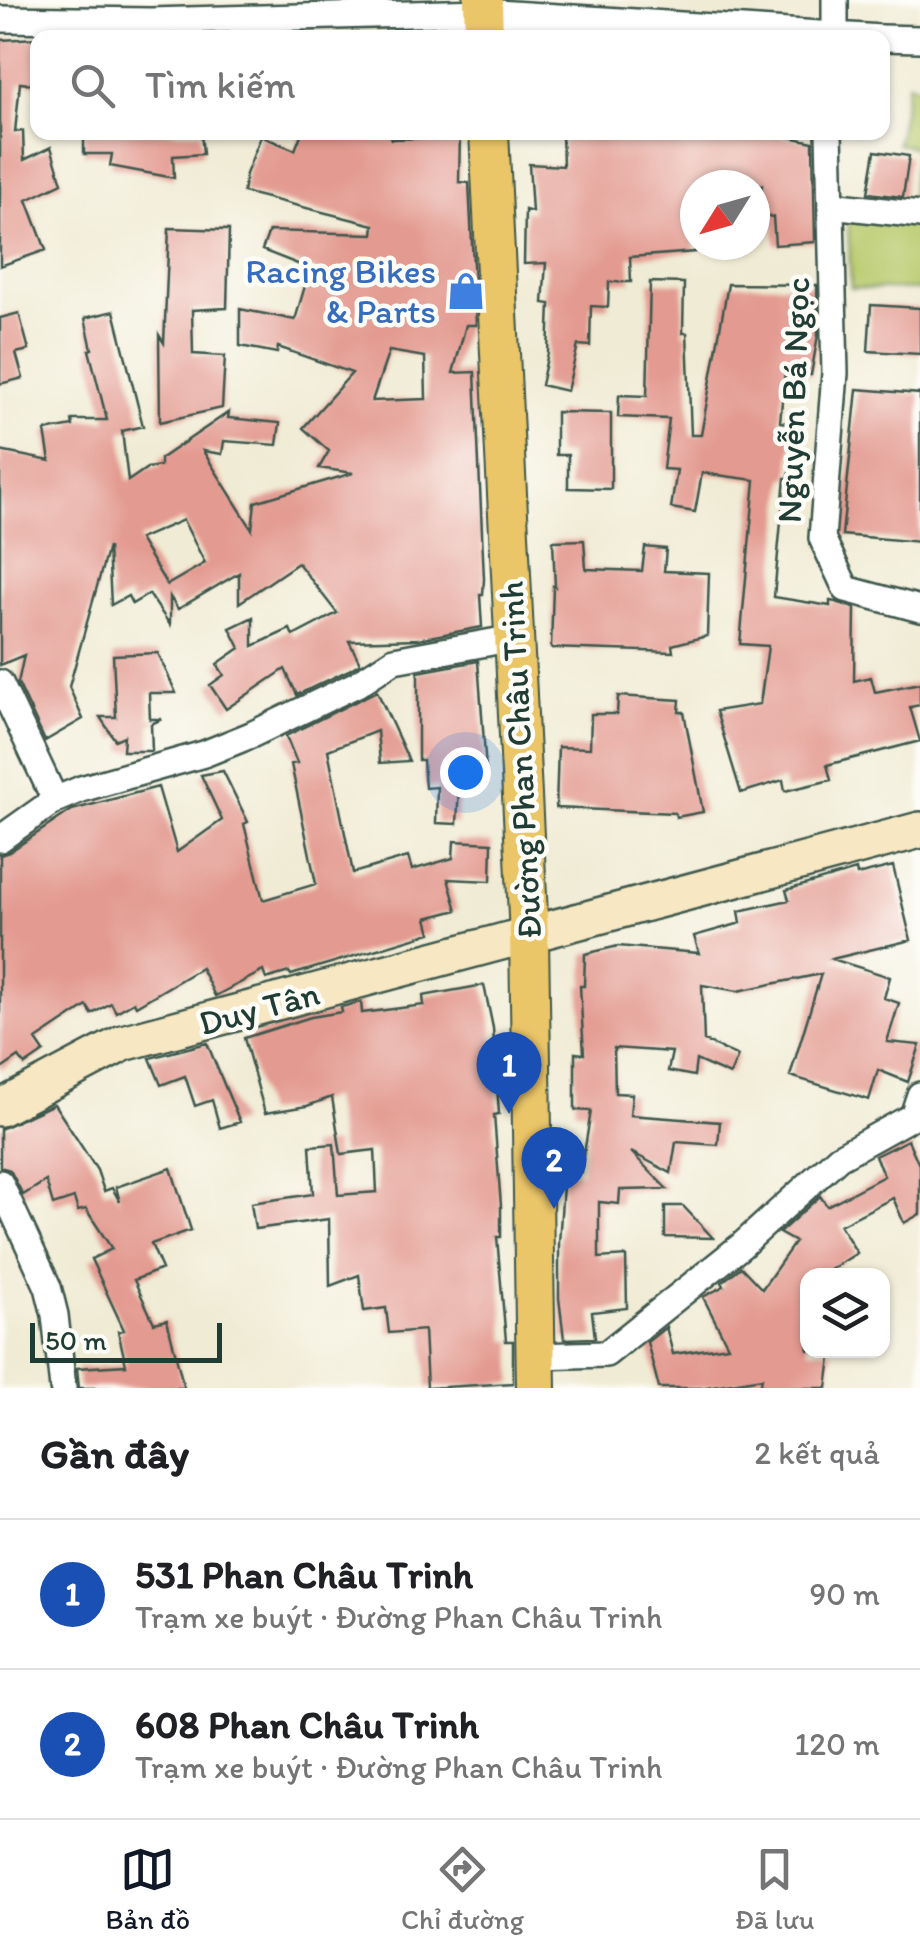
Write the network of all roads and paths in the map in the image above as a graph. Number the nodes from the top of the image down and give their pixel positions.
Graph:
1 (835, 0) edge
2 (484, 17) edge
3 (0, 18) edge
4 (724, 30) edge
5 (835, 30) edge
6 (890, 38) edge
7 (920, 40) edge
8 (489, 140) edge
9 (829, 140) edge
10 (831, 205) junction
11 (920, 215) edge
12 (920, 608) edge
13 (514, 638) junction
14 (0, 683) edge
15 (55, 800) junction
16 (920, 830) edge
17 (0, 839) edge
18 (530, 936) junction
19 (920, 1095) edge
20 (0, 1108) edge
21 (0, 1183) edge
22 (536, 1372) edge
23 (63, 1388) edge

1 - 5 street
2 - 3 street
2 - 4 street
6 - 7 street
8 - 13 main road, Đường Phan Châu Trinh
9 - 10 street, Nguyễn Bá Ngọc
10 - 11 street
10 - 12 street, Nguyễn Bá Ngọc
13 - 15 street
13 - 18 main road, Đường Phan Châu Trinh
14 - 15 street
15 - 17 street
16 - 18 street, Duy Tân
18 - 20 street, Duy Tân
18 - 22 main road, Đường Phan Châu Trinh
19 - 22 street
21 - 23 street

